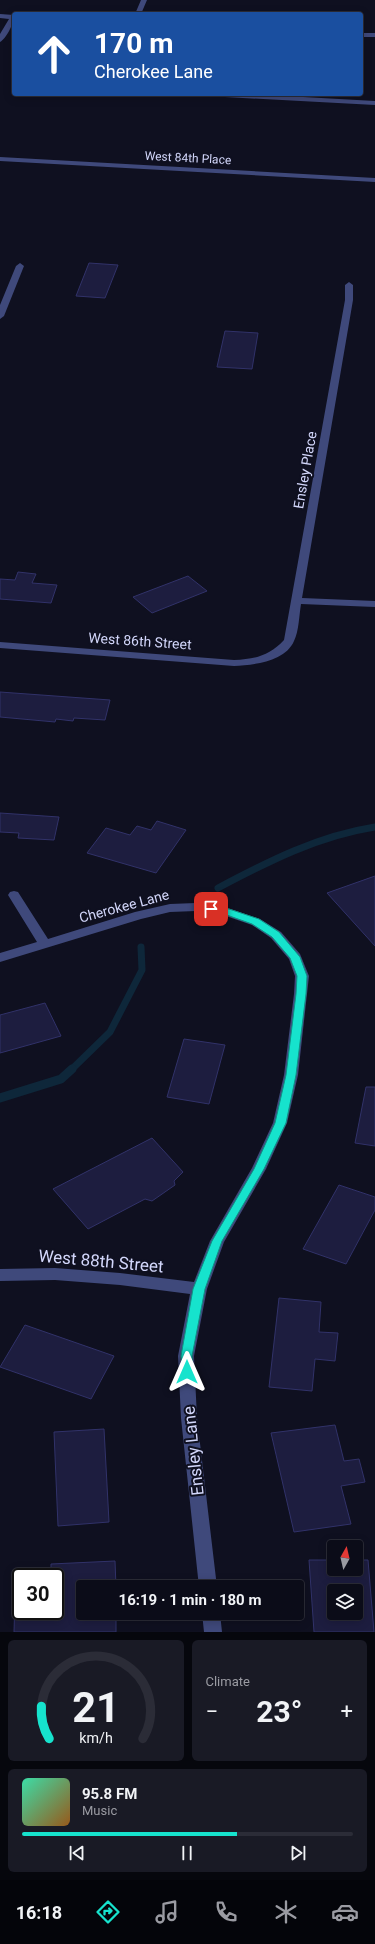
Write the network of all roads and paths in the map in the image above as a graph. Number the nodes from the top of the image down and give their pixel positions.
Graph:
1 (144, 0) edge
2 (139, 12) edge
3 (0, 16) edge
4 (12, 17) edge
5 (12, 20) edge
6 (363, 35) edge
7 (375, 35) edge
8 (0, 40) edge
9 (244, 96) edge
10 (375, 103) edge
11 (0, 159) edge
12 (375, 180) edge
13 (20, 266) dead end
14 (349, 285) dead end
15 (0, 316) edge
16 (296, 601) junction
17 (375, 604) edge
18 (0, 645) edge
19 (276, 655) joint
20 (14, 895) dead end
21 (235, 914) joint
22 (45, 944) junction
23 (0, 958) edge
24 (0, 1275) edge
25 (199, 1289) junction
26 (207, 1580) edge
27 (212, 1620) edge
28 (213, 1632) edge

1 - 2 street
3 - 4 street
5 - 8 street
6 - 7 street
9 - 10 street
11 - 12 street, West 84th Place
13 - 15 street
14 - 16 street, Ensley Place
16 - 17 street
16 - 19 street, Ensley Place
18 - 19 street, West 86th Street
20 - 22 street
21 - 22 street, Cherokee Lane
21 - 25 street, Ensley Lane
22 - 23 street, Cherokee Lane
24 - 25 street, West 88th Street
25 - 26 street, Ensley Lane
27 - 28 street

